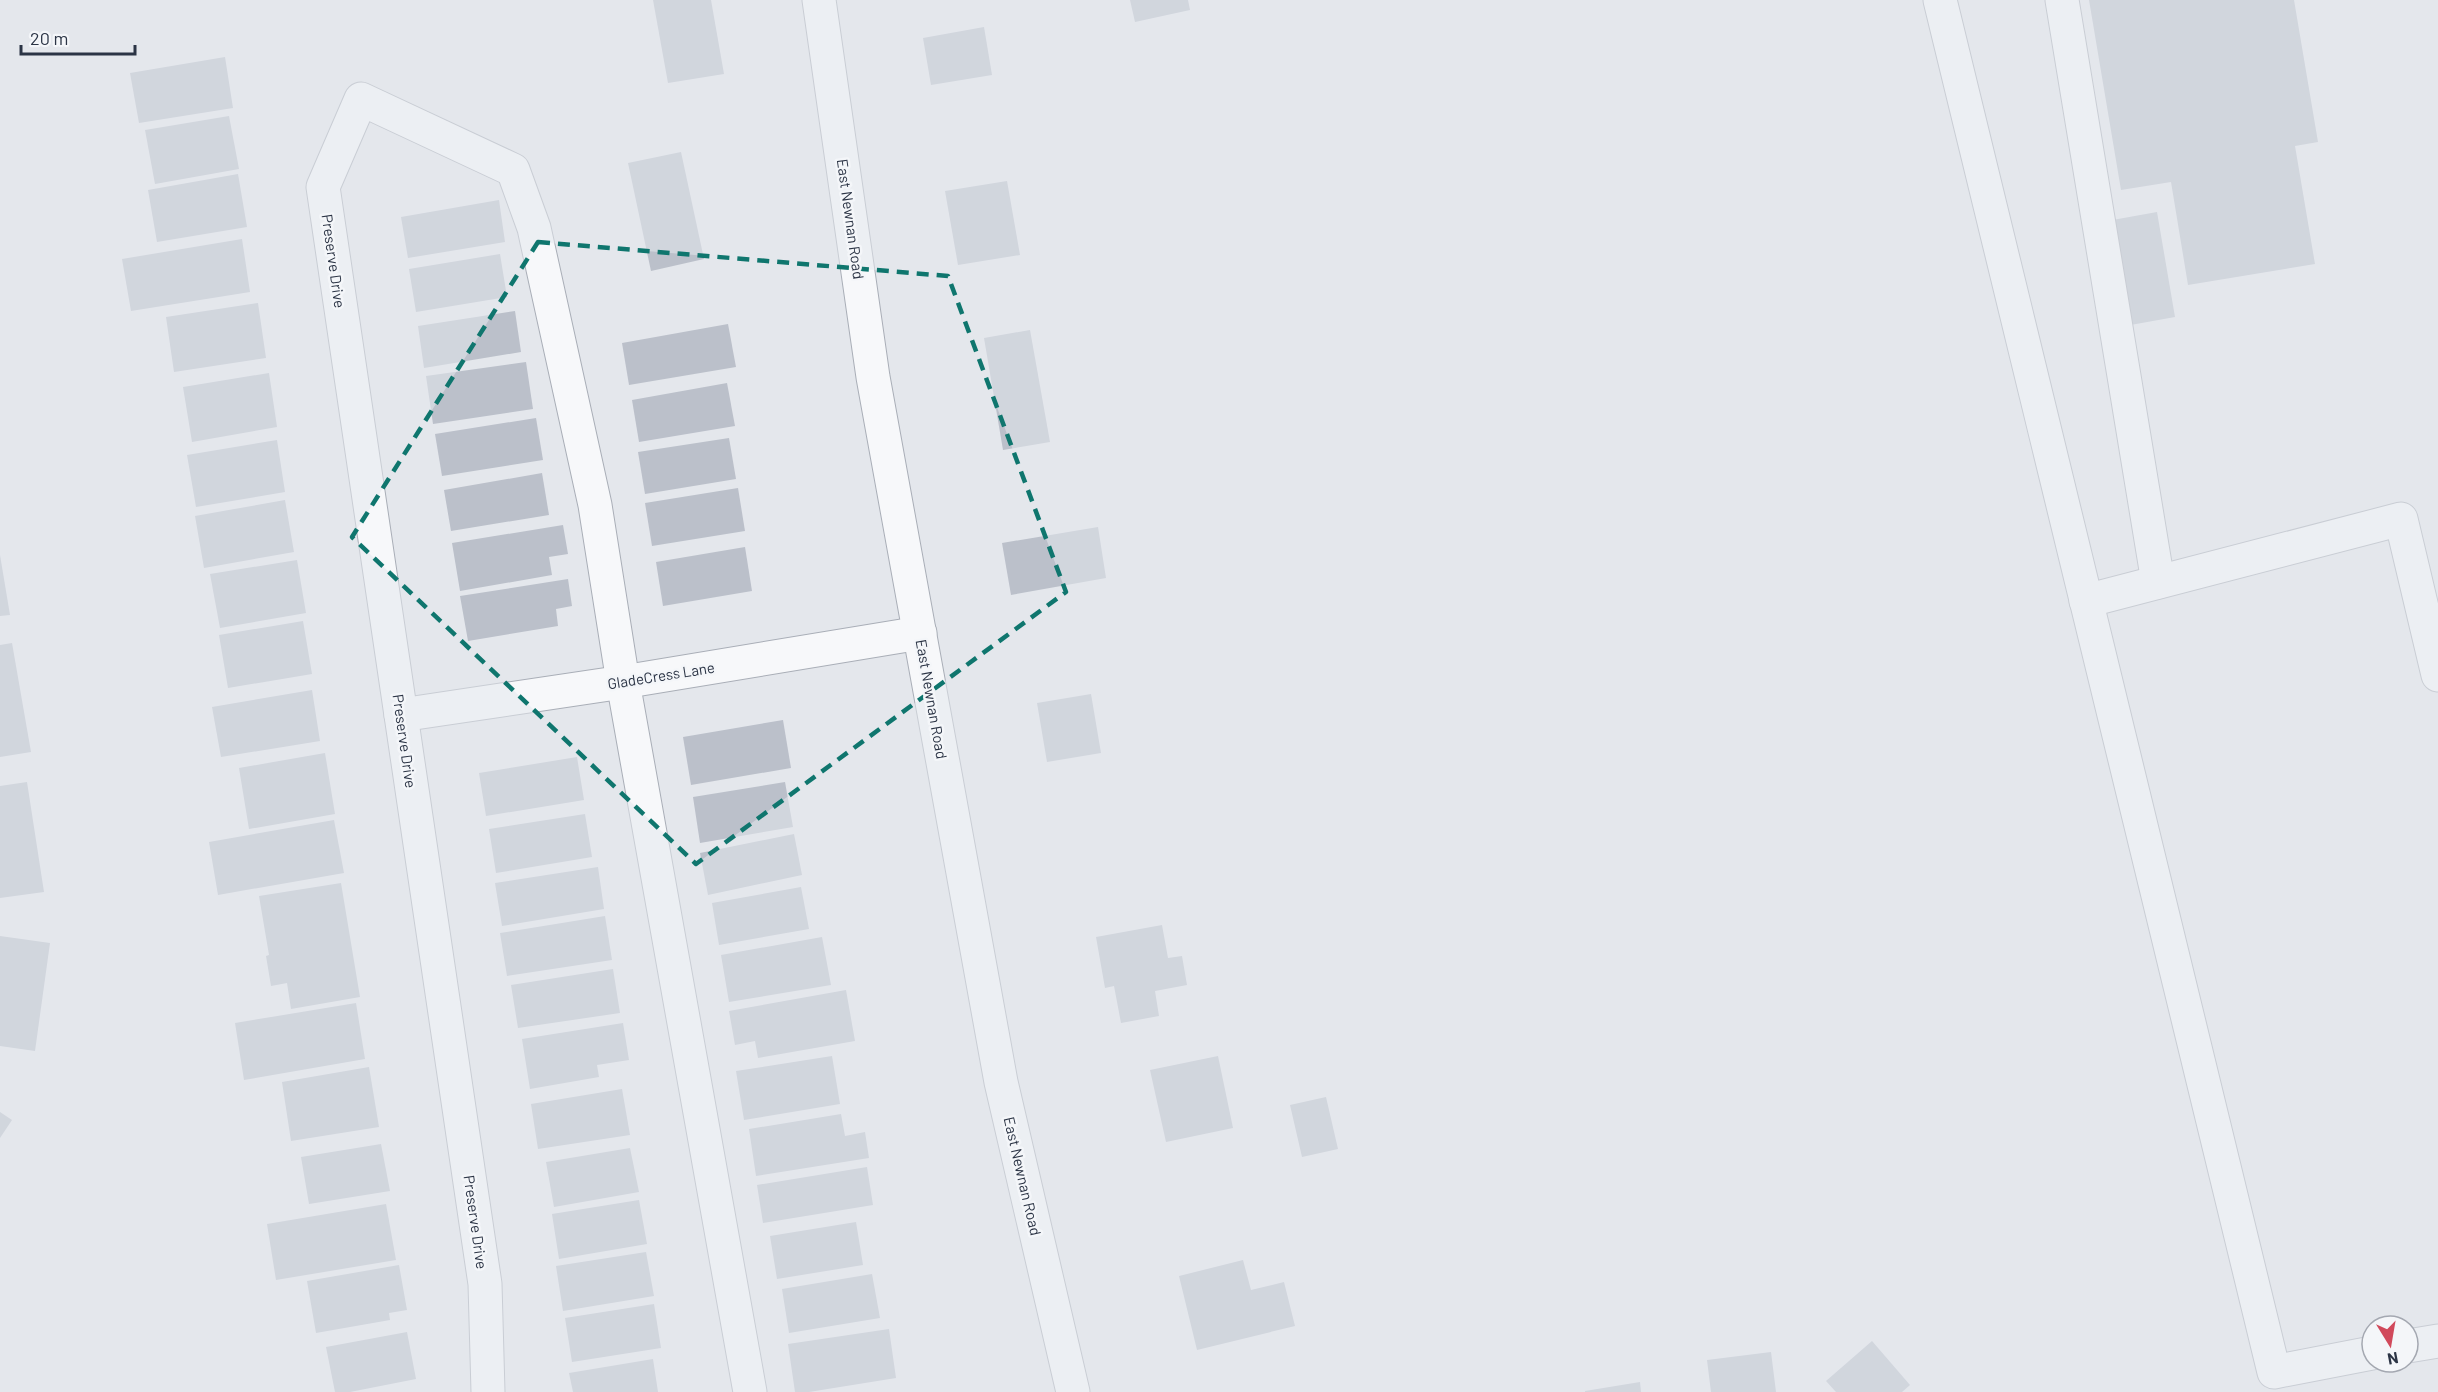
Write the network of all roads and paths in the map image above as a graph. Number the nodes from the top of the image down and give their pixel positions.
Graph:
1 (819, 0) edge
2 (1940, 0) edge
3 (2062, 0) edge
4 (2158, 582) junction
5 (2086, 601) junction
6 (920, 633) junction
7 (2438, 675) edge
8 (623, 682) junction
9 (401, 715) junction
10 (2438, 1341) edge
11 (2420, 1345) edge
12 (2360, 1355) edge
13 (488, 1392) edge
14 (750, 1392) edge
15 (1073, 1392) edge

1 - 6 street, East Newnan Road
2 - 5 street
3 - 4 street
4 - 5 street
4 - 7 street
5 - 12 street
6 - 8 street, GladeCress Lane
6 - 15 street, East Newnan Road
8 - 9 street, GladeCress Lane
8 - 9 street, Preserve Drive
8 - 14 street
9 - 13 street, Preserve Drive
10 - 11 street

